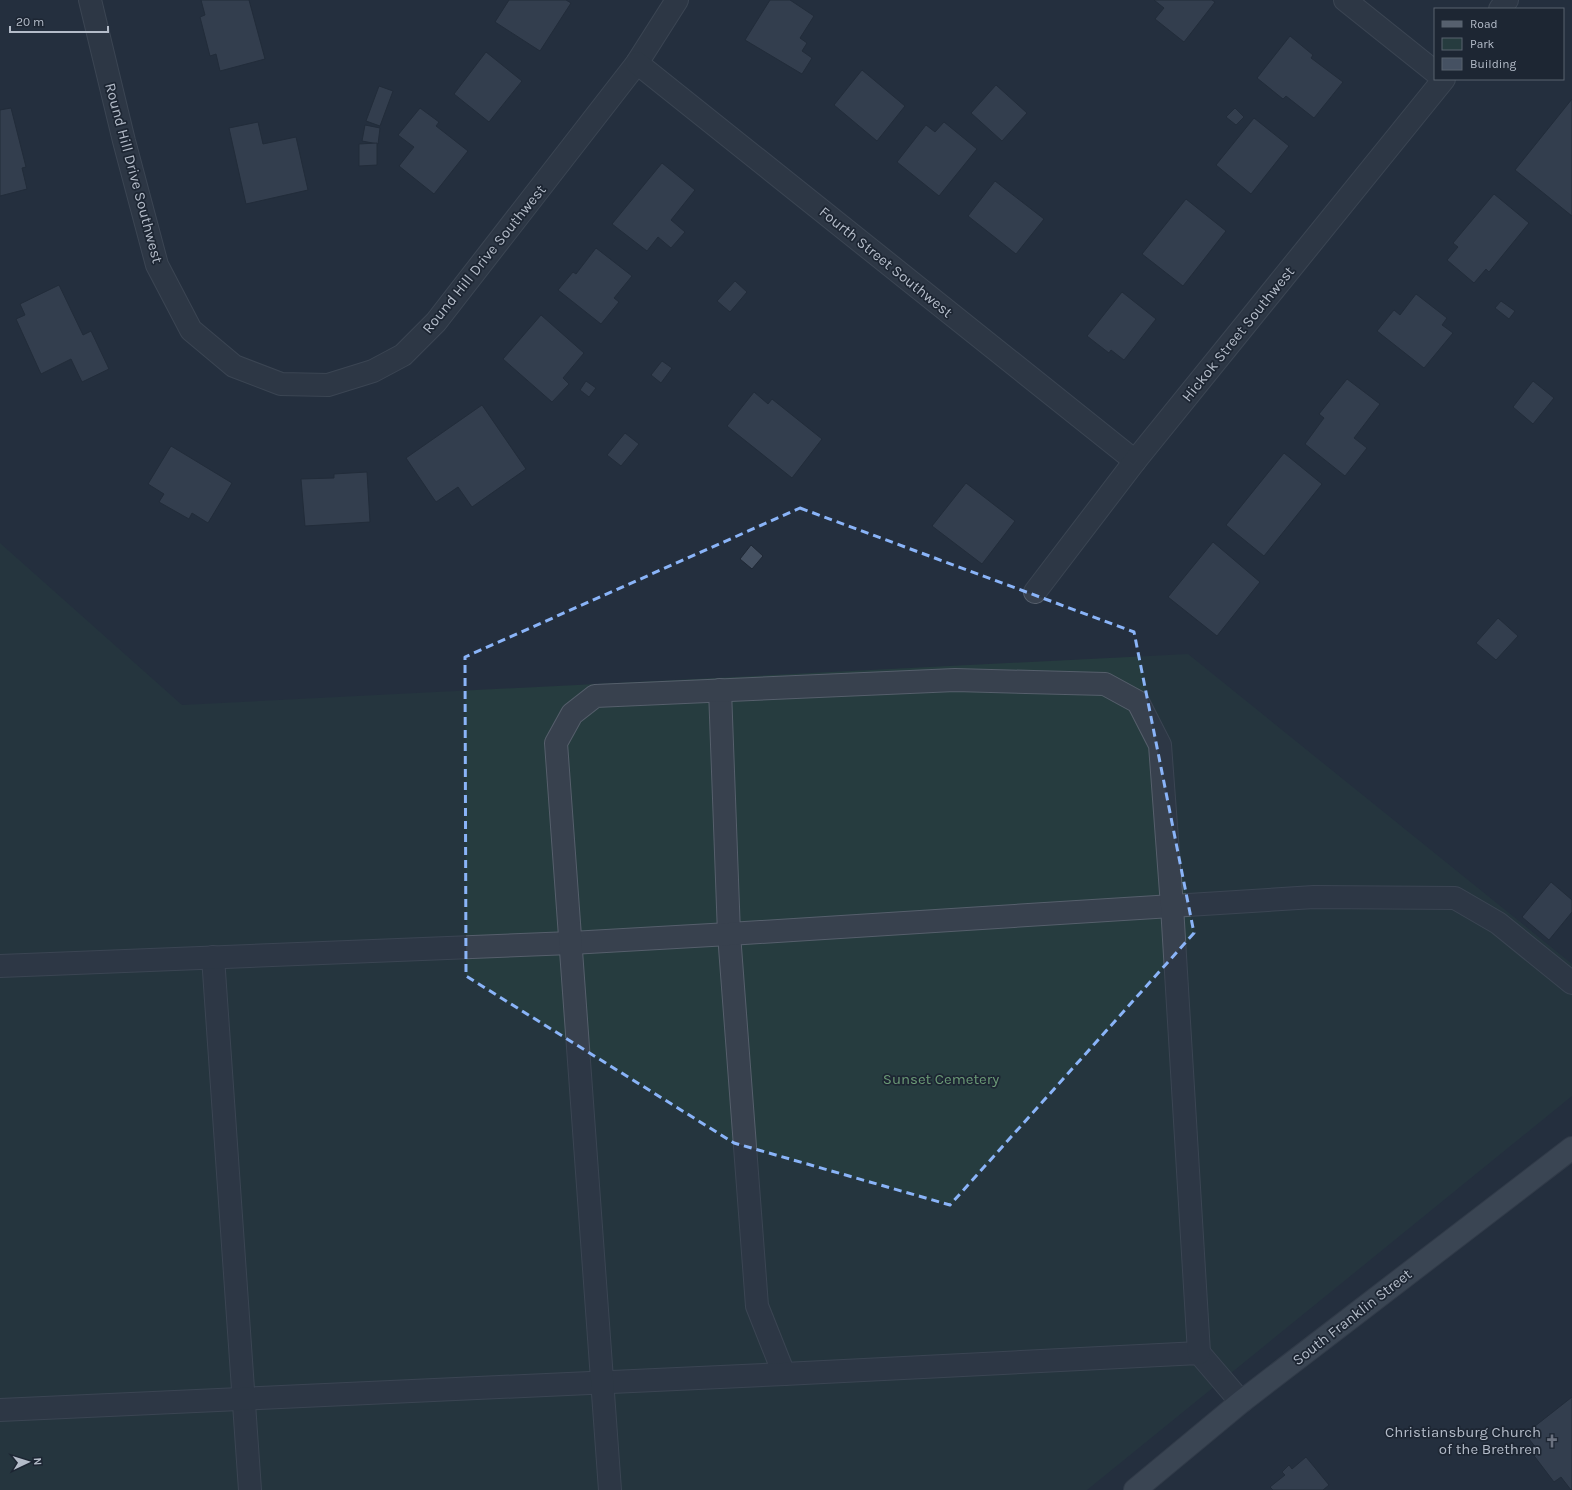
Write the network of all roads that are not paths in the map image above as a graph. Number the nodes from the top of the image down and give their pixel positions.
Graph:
1 (90, 0) edge
2 (677, 0) edge
3 (1345, 0) edge
4 (1507, 0) edge
5 (1501, 8) edge
6 (637, 63) junction
7 (1434, 71) edge
8 (1443, 80) edge
9 (1134, 461) junction
10 (1035, 592) dead end
11 (720, 690) junction
12 (1172, 906) junction
13 (729, 934) junction
14 (571, 943) junction
15 (213, 957) junction
16 (0, 966) edge
17 (1572, 983) edge
18 (1572, 1148) edge
19 (1199, 1353) junction
20 (784, 1374) junction
21 (603, 1382) junction
22 (244, 1399) junction
23 (1241, 1402) junction
24 (0, 1410) edge
25 (250, 1490) edge
26 (610, 1490) edge
27 (1135, 1490) edge

1 - 6 street, Round Hill Drive Southwest
2 - 6 street, Round Hill Drive Southwest
3 - 7 street
4 - 5 street
6 - 9 street, Fourth Street Southwest
8 - 9 street, Hickok Street Southwest
9 - 10 street, Hickok Street Southwest
11 - 12 street
11 - 13 street
11 - 14 street
12 - 13 street
12 - 17 street
12 - 19 street
13 - 14 street
13 - 20 street
14 - 15 street
14 - 21 street
15 - 16 street
15 - 22 street
18 - 23 main road, South Franklin Street
19 - 20 street
19 - 23 street
20 - 21 street
21 - 22 street
21 - 26 street
22 - 24 street
22 - 25 street
23 - 27 main road, South Franklin Street

